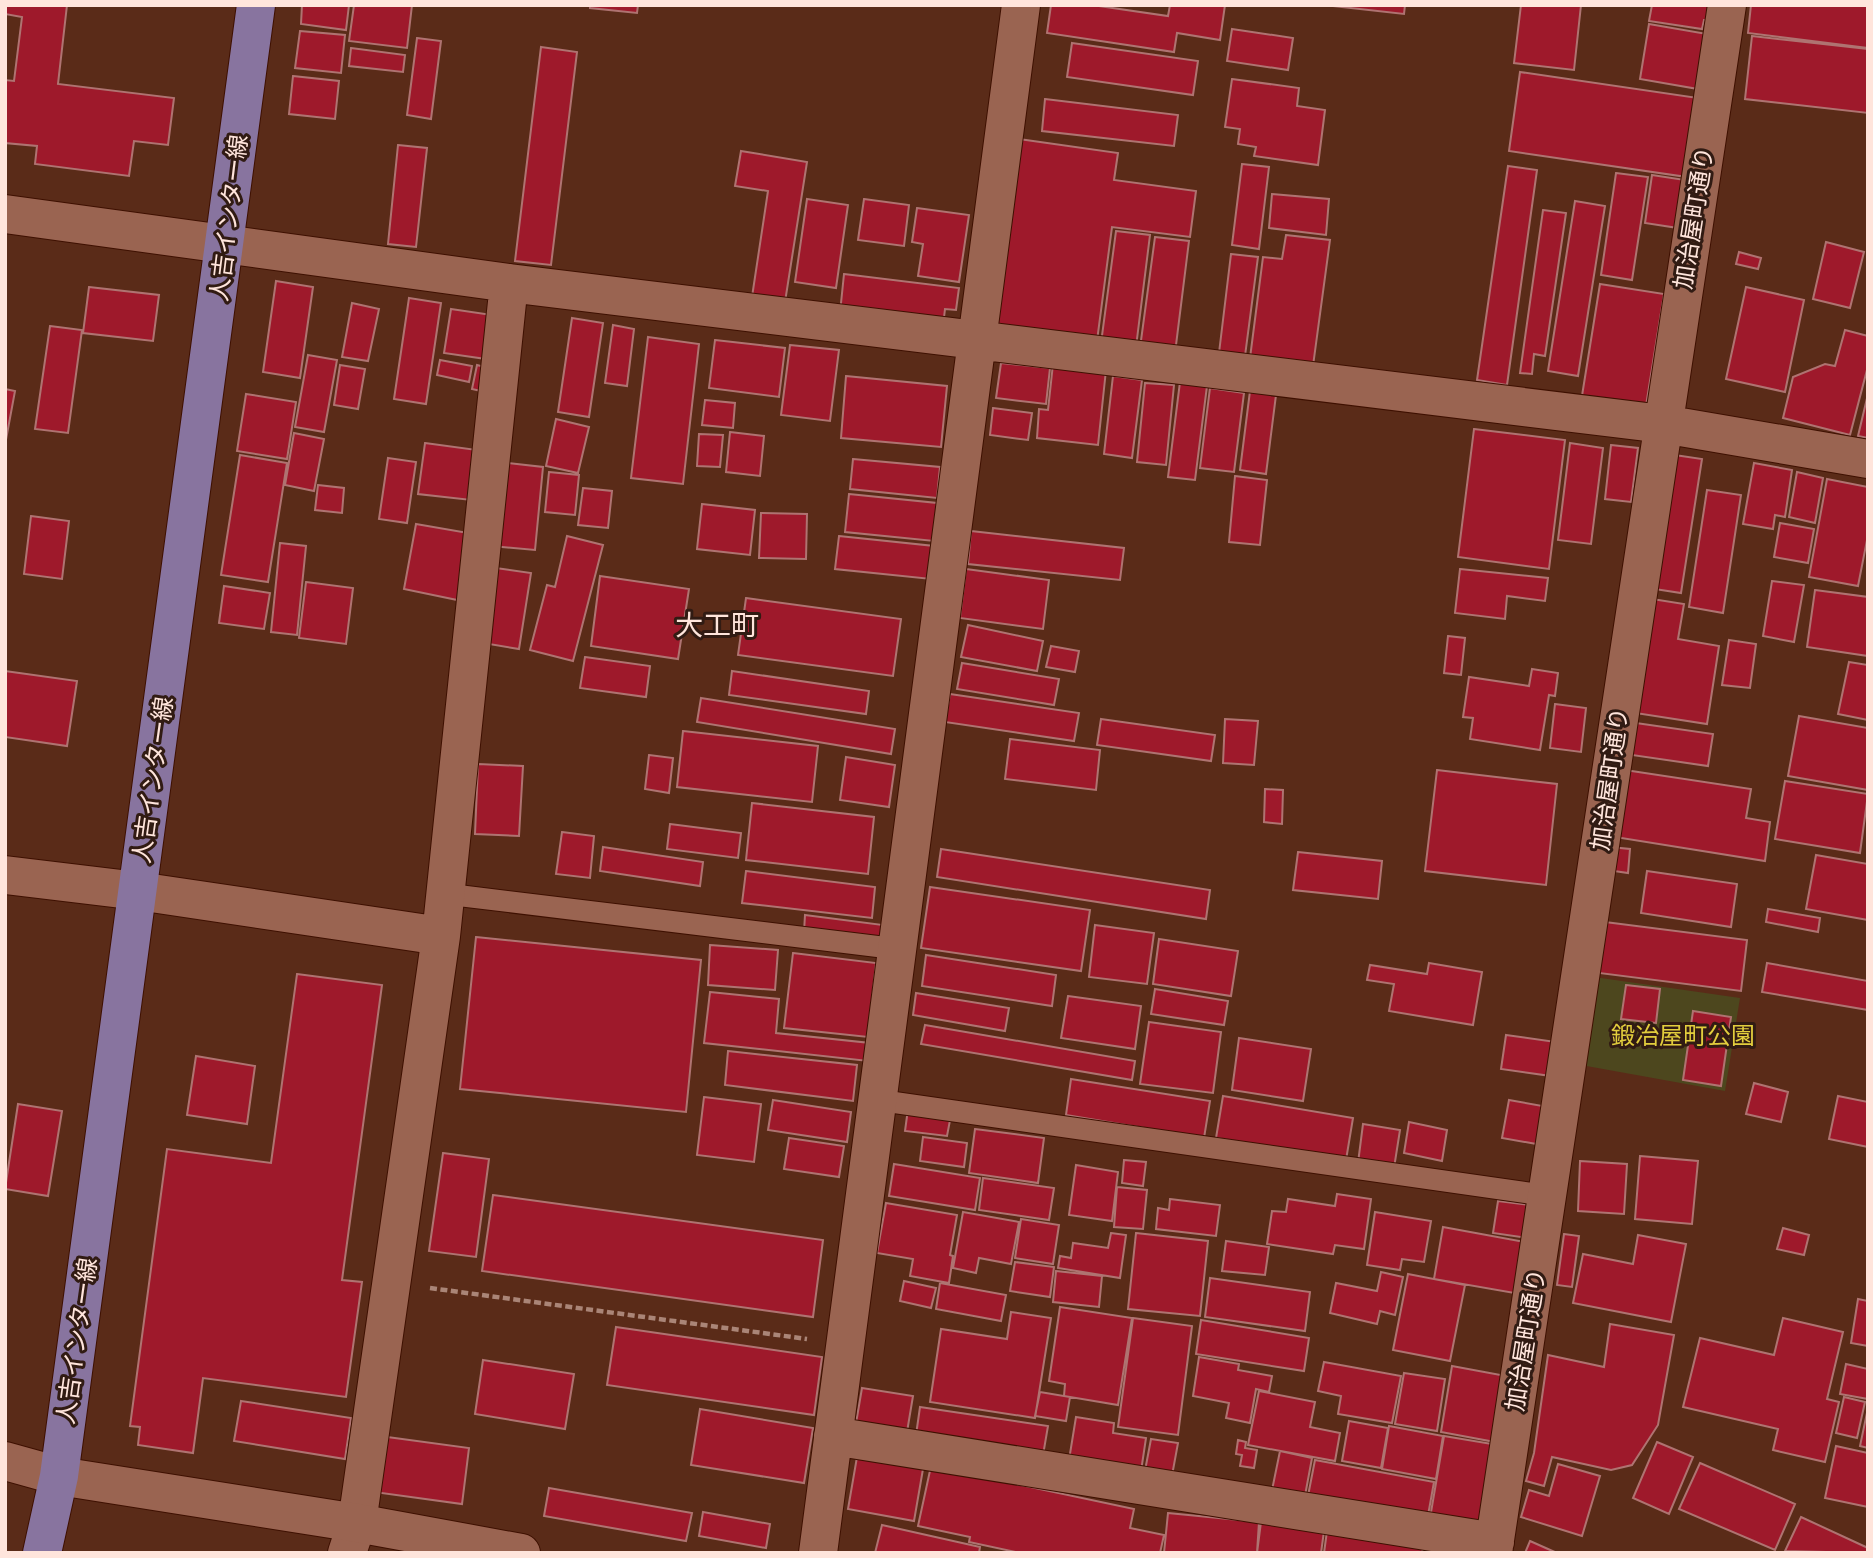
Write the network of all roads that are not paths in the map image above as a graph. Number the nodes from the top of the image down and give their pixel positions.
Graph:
1 (256, 5) edge
2 (1021, 5) edge
3 (1727, 5) edge
4 (5, 214) edge
5 (225, 244) junction
6 (509, 283) junction
7 (976, 342) junction
8 (1663, 424) junction
9 (1868, 458) edge
10 (5, 875) edge
11 (138, 891) junction
12 (446, 894) junction
13 (441, 936) junction
14 (898, 949) junction
15 (877, 1100) junction
16 (1549, 1196) junction
17 (833, 1436) junction
18 (5, 1461) edge
19 (59, 1476) junction
20 (352, 1538) edge
21 (1494, 1547) edge
22 (42, 1553) edge
23 (521, 1553) edge
24 (818, 1553) edge

1 - 5 main road, 人吉インター線
2 - 7 street
3 - 8 street, 加治屋町通り
4 - 5 street
5 - 6 street
5 - 11 main road, 人吉インター線
6 - 7 street
6 - 12 street
7 - 8 street
7 - 14 street
8 - 9 street
8 - 16 street, 加治屋町通り
10 - 11 street
11 - 13 street
11 - 19 main road, 人吉インター線
12 - 13 street
12 - 14 lane
13 - 20 street
14 - 15 street
15 - 16 lane
15 - 17 street
16 - 21 street, 加治屋町通り
17 - 21 street
17 - 24 street
18 - 19 street
19 - 20 street
19 - 22 main road, 人吉インター線
20 - 23 street

